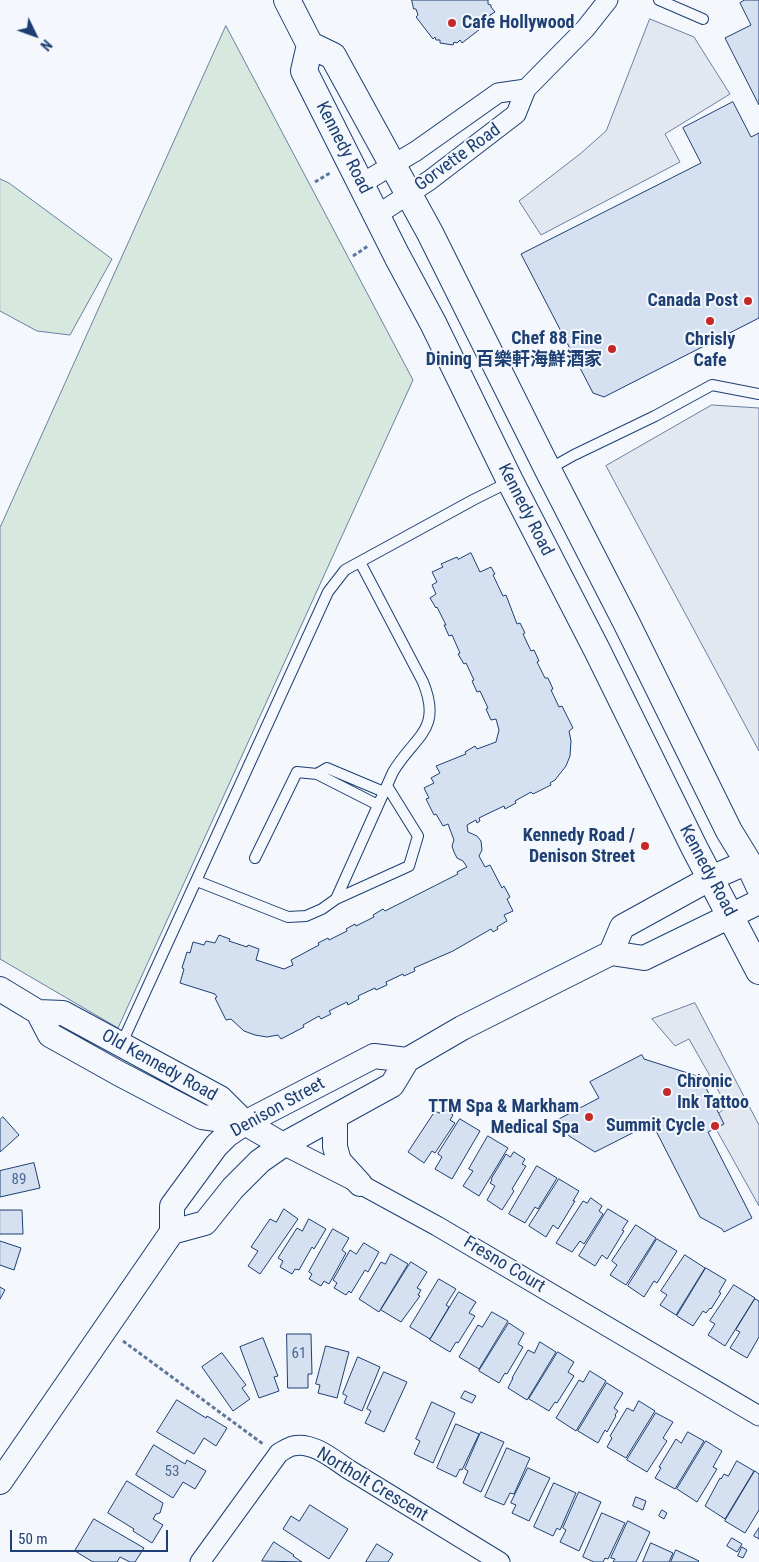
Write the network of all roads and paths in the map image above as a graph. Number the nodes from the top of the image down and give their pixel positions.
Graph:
1 (287, 0) edge
2 (608, 0) edge
3 (659, 0) edge
4 (703, 20) dead end
5 (310, 46) junction
6 (526, 89) junction
7 (393, 165) junction
8 (333, 172) dead end
9 (315, 182) dead end
10 (361, 184) junction
11 (409, 194) junction
12 (377, 216) junction
13 (371, 244) dead end
14 (353, 256) dead end
15 (759, 394) edge
16 (548, 470) junction
17 (510, 481) junction
18 (360, 562) junction
19 (317, 774) junction
20 (385, 789) junction
21 (378, 805) junction
22 (256, 858) dead end
23 (753, 860) edge
24 (712, 878) junction
25 (197, 881) junction
26 (759, 886) edge
27 (336, 899) junction
28 (759, 902) edge
29 (731, 915) junction
30 (611, 953) junction
31 (759, 971) edge
32 (0, 990) edge
33 (38, 1012) junction
34 (121, 1045) junction
35 (407, 1060) junction
36 (336, 1117) junction
37 (245, 1123) junction
38 (283, 1146) junction
39 (360, 1184) junction
40 (172, 1232) junction
41 (138, 1353) dead end
42 (759, 1416) edge
43 (279, 1454) junction
44 (0, 1482) edge
45 (200, 1562) edge
46 (500, 1562) edge

1 - 5 main road
2 - 6 street, Gorvette Road
3 - 4 lane
5 - 7 main road, Kennedy Road
5 - 10 main road, Kennedy Road
6 - 7 street, Gorvette Road
6 - 11 street, Gorvette Road
7 - 10 street, Gorvette Road
7 - 11 main road, Kennedy Road
8 - 9 path
10 - 12 main road, Kennedy Road
11 - 12 street, Gorvette Road
11 - 16 main road, Kennedy Road
12 - 17 main road, Kennedy Road
13 - 14 path
15 - 16 lane
16 - 23 main road, Kennedy Road
17 - 18 lane
17 - 24 main road, Kennedy Road
18 - 20 lane
18 - 25 lane
19 - 20 lane
19 - 21 lane
19 - 22 lane
20 - 21 lane
20 - 27 lane
21 - 27 lane
23 - 24 street
23 - 26 main road, Kennedy Road
24 - 29 main road, Kennedy Road
24 - 30 street
25 - 27 lane
25 - 34 lane
28 - 29 street
29 - 30 street
29 - 31 main road, Kennedy Road
30 - 35 street, Denison Street
32 - 33 street, Old Kennedy Road
33 - 34 street, Old Kennedy Road
33 - 37 street, Old Kennedy Road
34 - 37 street, Old Kennedy Road
35 - 36 street, Denison Street
35 - 37 street, Denison Street
36 - 38 street, Denison Street
36 - 39 street
37 - 38 street, Fresno Court
37 - 40 street, Denison Street
38 - 39 street, Fresno Court
38 - 40 street, Denison Street
39 - 42 street, Fresno Court
40 - 44 street
41 - 43 path
43 - 45 street
43 - 46 street, Northolt Crescent

